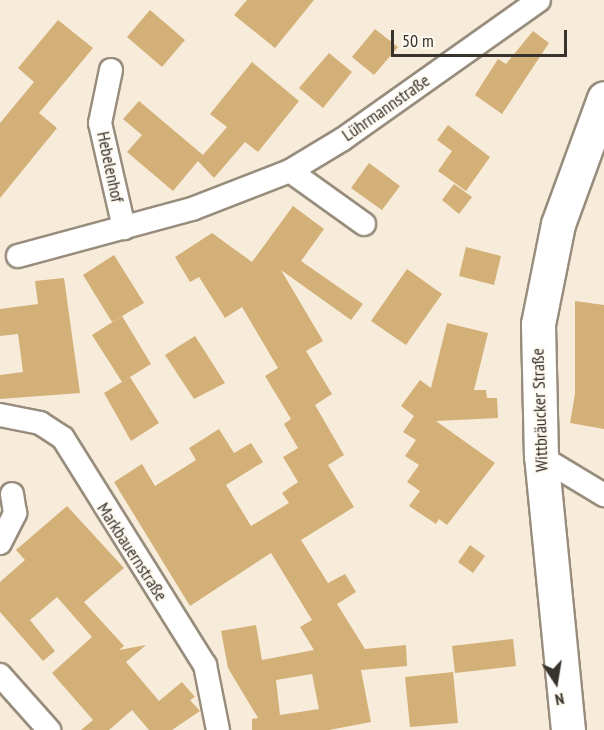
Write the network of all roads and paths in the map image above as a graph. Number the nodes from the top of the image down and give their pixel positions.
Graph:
1 (539, 0) edge
2 (111, 70) dead end
3 (604, 98) edge
4 (290, 171) junction
5 (364, 224) dead end
6 (124, 228) junction
7 (18, 256) dead end
8 (0, 416) edge
9 (541, 457) junction
10 (12, 494) dead end
11 (604, 495) edge
12 (0, 543) edge
13 (0, 675) edge
14 (215, 728) edge
15 (49, 730) edge
16 (568, 730) edge

1 - 4 street, Lührmannstraße
2 - 6 street, Hebelenhof
3 - 9 main road, Wittbräucker Straße
4 - 5 street
4 - 6 street, Lührmannstraße
6 - 7 street, Lührmannstraße
8 - 14 street, Markbauernstraße
9 - 11 street
9 - 16 main road, Wittbräucker Straße
10 - 12 street
13 - 15 street

